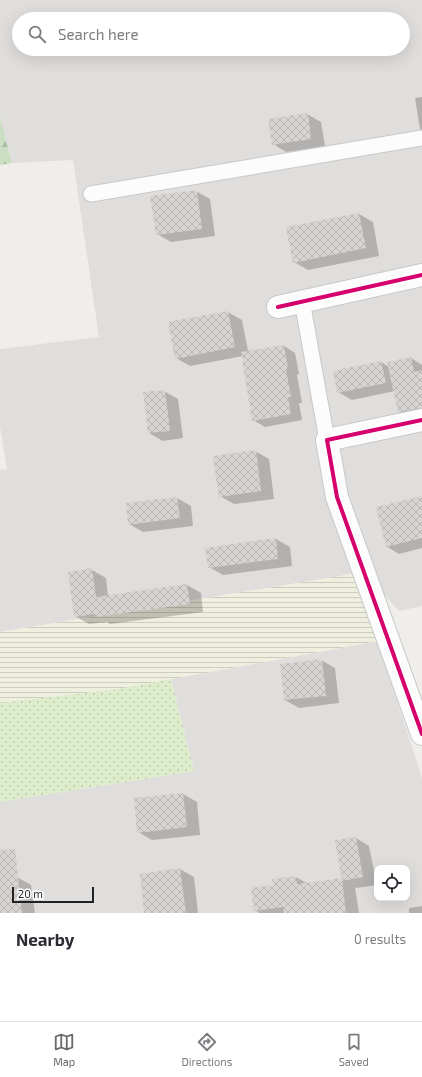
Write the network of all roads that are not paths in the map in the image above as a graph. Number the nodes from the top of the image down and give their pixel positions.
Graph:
1 (422, 138) edge
2 (91, 194) dead end
3 (422, 275) edge
4 (302, 301) junction
5 (278, 307) dead end
6 (422, 420) edge
7 (327, 440) junction
8 (422, 734) edge

1 - 2 lane
3 - 4 street
4 - 5 street
4 - 7 lane
6 - 7 street
7 - 8 street

